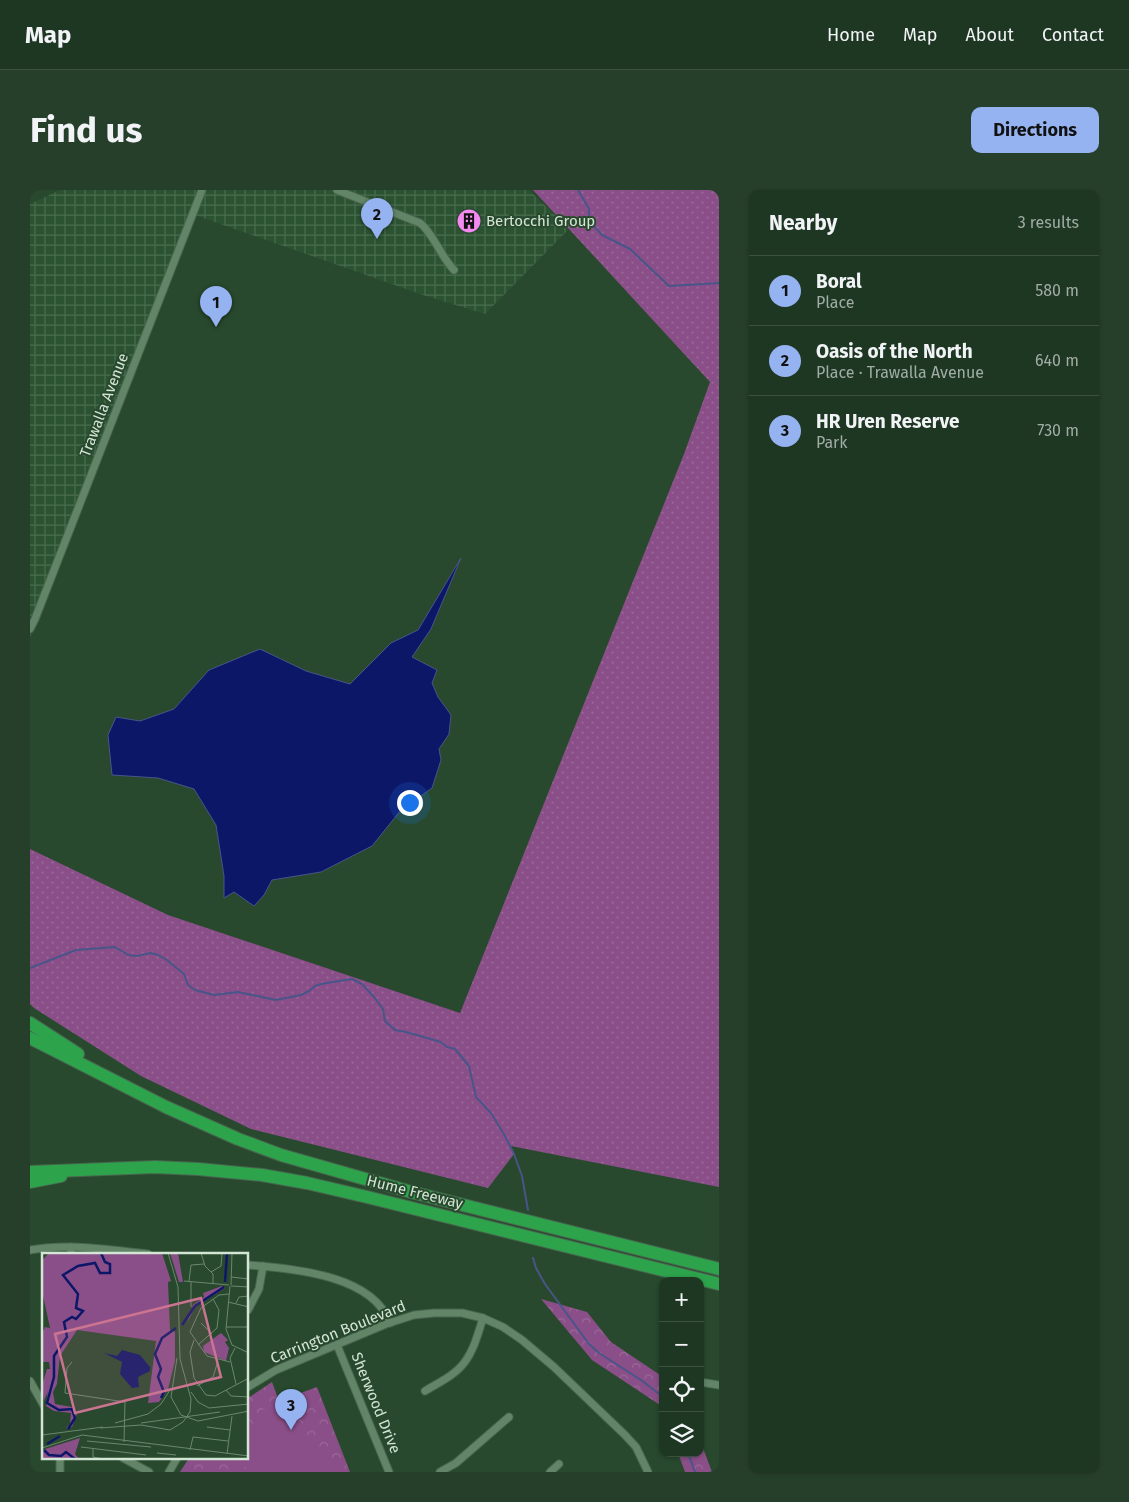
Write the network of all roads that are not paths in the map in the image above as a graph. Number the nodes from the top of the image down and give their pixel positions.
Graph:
1 (202, 190) edge
2 (337, 190) edge
3 (454, 270) dead end
4 (30, 629) edge
5 (30, 1023) edge
6 (30, 1038) edge
7 (166, 1107) junction
8 (98, 1170) junction
9 (30, 1172) edge
10 (30, 1182) edge
11 (30, 1250) edge
12 (71, 1250) edge
13 (129, 1253) edge
14 (249, 1264) edge
15 (263, 1266) junction
16 (719, 1269) edge
17 (719, 1284) edge
18 (249, 1308) edge
19 (483, 1318) junction
20 (388, 1324) junction
21 (338, 1345) junction
22 (30, 1381) edge
23 (704, 1383) edge
24 (719, 1385) edge
25 (249, 1386) edge
26 (425, 1391) dead end
27 (42, 1402) edge
28 (509, 1417) dead end
29 (127, 1460) edge
30 (176, 1460) edge
31 (559, 1464) dead end
32 (149, 1472) edge
33 (169, 1472) edge
34 (389, 1472) edge
35 (440, 1472) edge
36 (550, 1472) edge
37 (648, 1472) edge

1 - 4 street, Trawalla Avenue
2 - 3 street
5 - 7 highway
6 - 7 highway
7 - 16 highway, Hume Freeway
8 - 9 highway
8 - 10 highway
8 - 17 highway, Hume Freeway
11 - 12 street
12 - 13 street
14 - 15 street
15 - 18 street
15 - 20 street
19 - 20 street, Carrington Boulevard
19 - 26 street
19 - 37 street, Carrington Boulevard
20 - 21 street, Carrington Boulevard
21 - 25 street, Carrington Boulevard
21 - 34 street, Sherwood Drive
22 - 27 street
23 - 24 street
28 - 35 street
29 - 32 street
30 - 33 street
31 - 36 street

